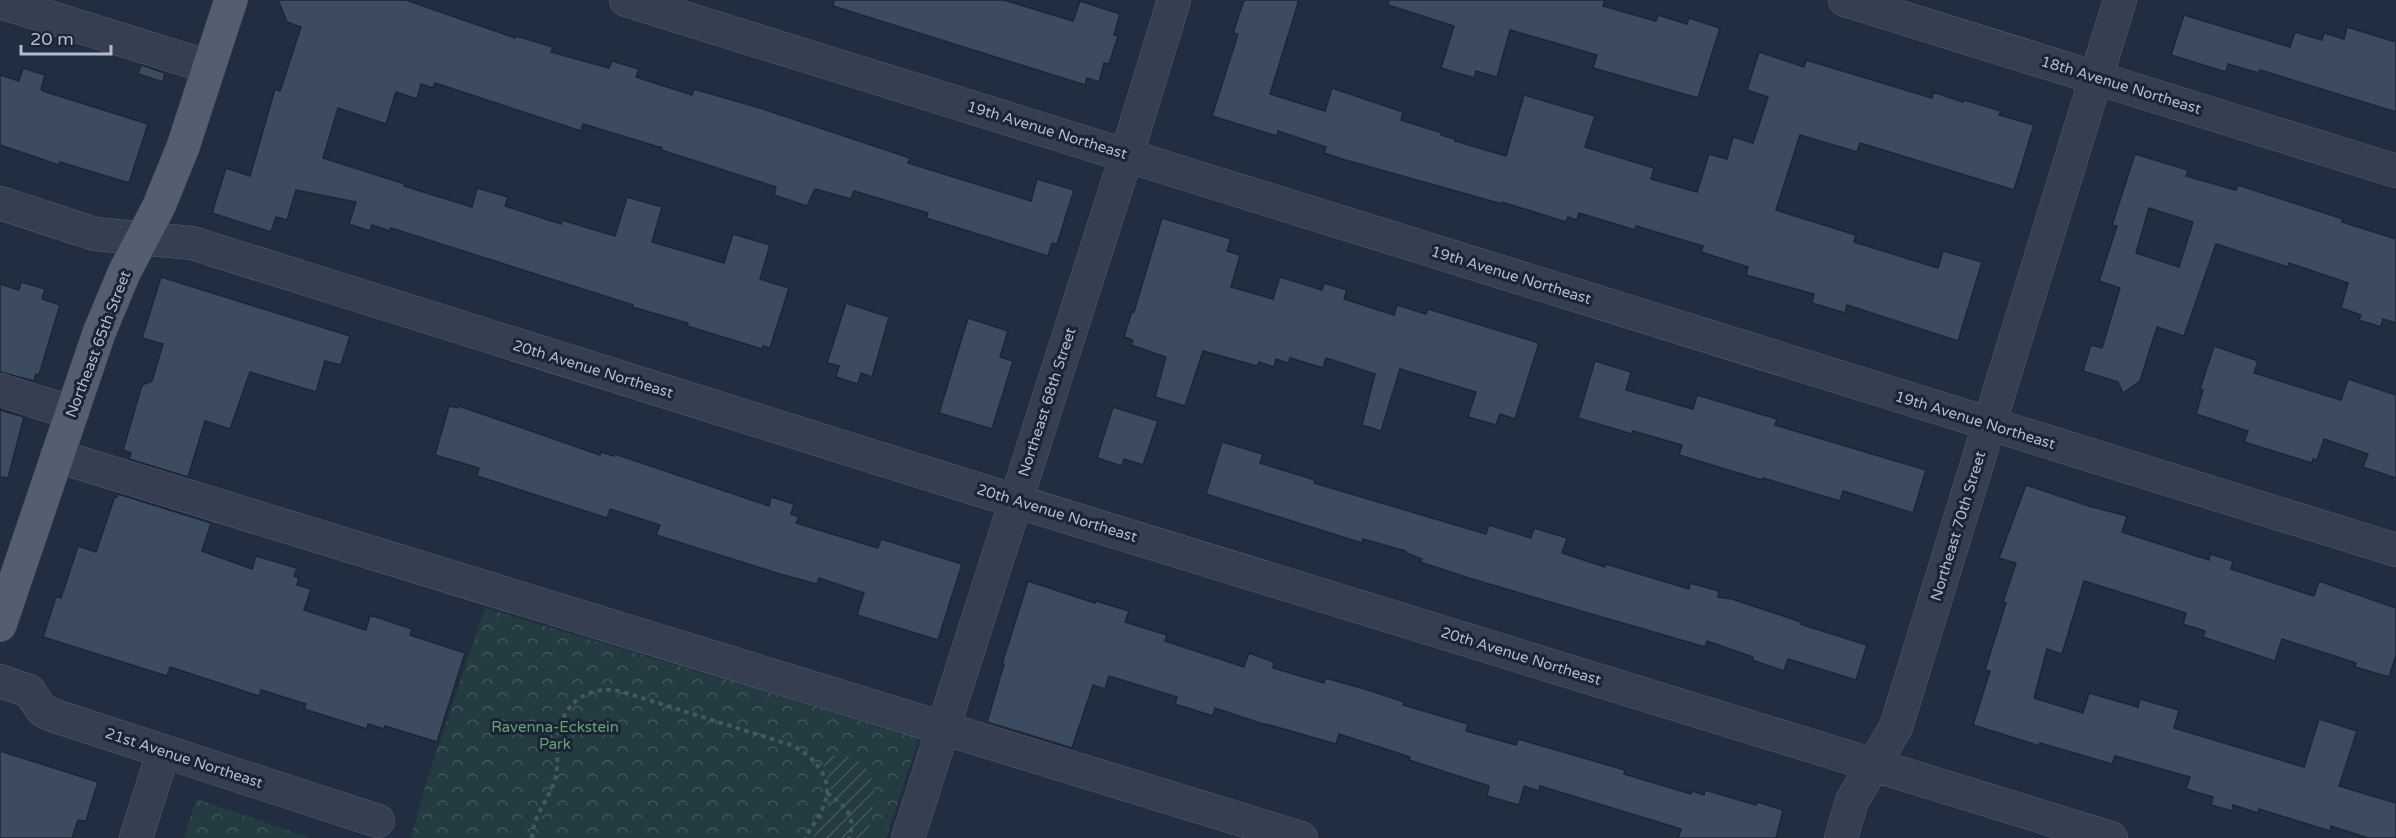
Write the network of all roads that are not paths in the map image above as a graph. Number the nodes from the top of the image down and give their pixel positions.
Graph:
1 (231, 0) edge
2 (626, 0) edge
3 (1174, 0) edge
4 (1845, 0) edge
5 (2120, 0) edge
6 (0, 2) edge
7 (209, 67) junction
8 (2097, 77) junction
9 (1127, 154) junction
10 (2396, 171) edge
11 (0, 203) edge
12 (142, 238) junction
13 (0, 390) edge
14 (72, 412) junction
15 (1989, 425) junction
16 (57, 456) junction
17 (1016, 500) junction
18 (2396, 550) edge
19 (7, 577) edge
20 (0, 625) edge
21 (0, 681) edge
22 (943, 728) junction
23 (163, 753) junction
24 (1874, 764) junction
25 (378, 821) dead end
26 (136, 838) edge
27 (908, 838) edge
28 (1301, 838) edge
29 (1841, 838) edge
30 (2111, 838) edge

1 - 7 main road, Northeast 65th Street
2 - 9 street, 19th Avenue Northeast
3 - 9 street, Northeast 68th Street
4 - 8 street, 18th Avenue Northeast
5 - 8 street, Northeast 70th Street
6 - 7 street
7 - 12 main road, Northeast 65th Street
8 - 10 street, 18th Avenue Northeast
8 - 15 street, Northeast 70th Street
9 - 15 street, 19th Avenue Northeast
9 - 17 street, Northeast 68th Street
11 - 12 street, 20th Avenue Northeast
12 - 14 main road, Northeast 65th Street
12 - 17 street, 20th Avenue Northeast
13 - 14 street
14 - 16 main road, Northeast 65th Street
15 - 18 street, 19th Avenue Northeast
15 - 24 street, Northeast 70th Street
16 - 19 main road, Northeast 65th Street
16 - 22 street
17 - 22 street, Northeast 68th Street
17 - 24 street, 20th Avenue Northeast
19 - 20 main road, Northeast 65th Street
21 - 23 street, 21st Avenue Northeast
22 - 27 street, Northeast 68th Street
22 - 28 street
23 - 25 street, 21st Avenue Northeast
23 - 26 street
24 - 29 street, Northeast 70th Street
24 - 30 street, 20th Avenue Northeast

